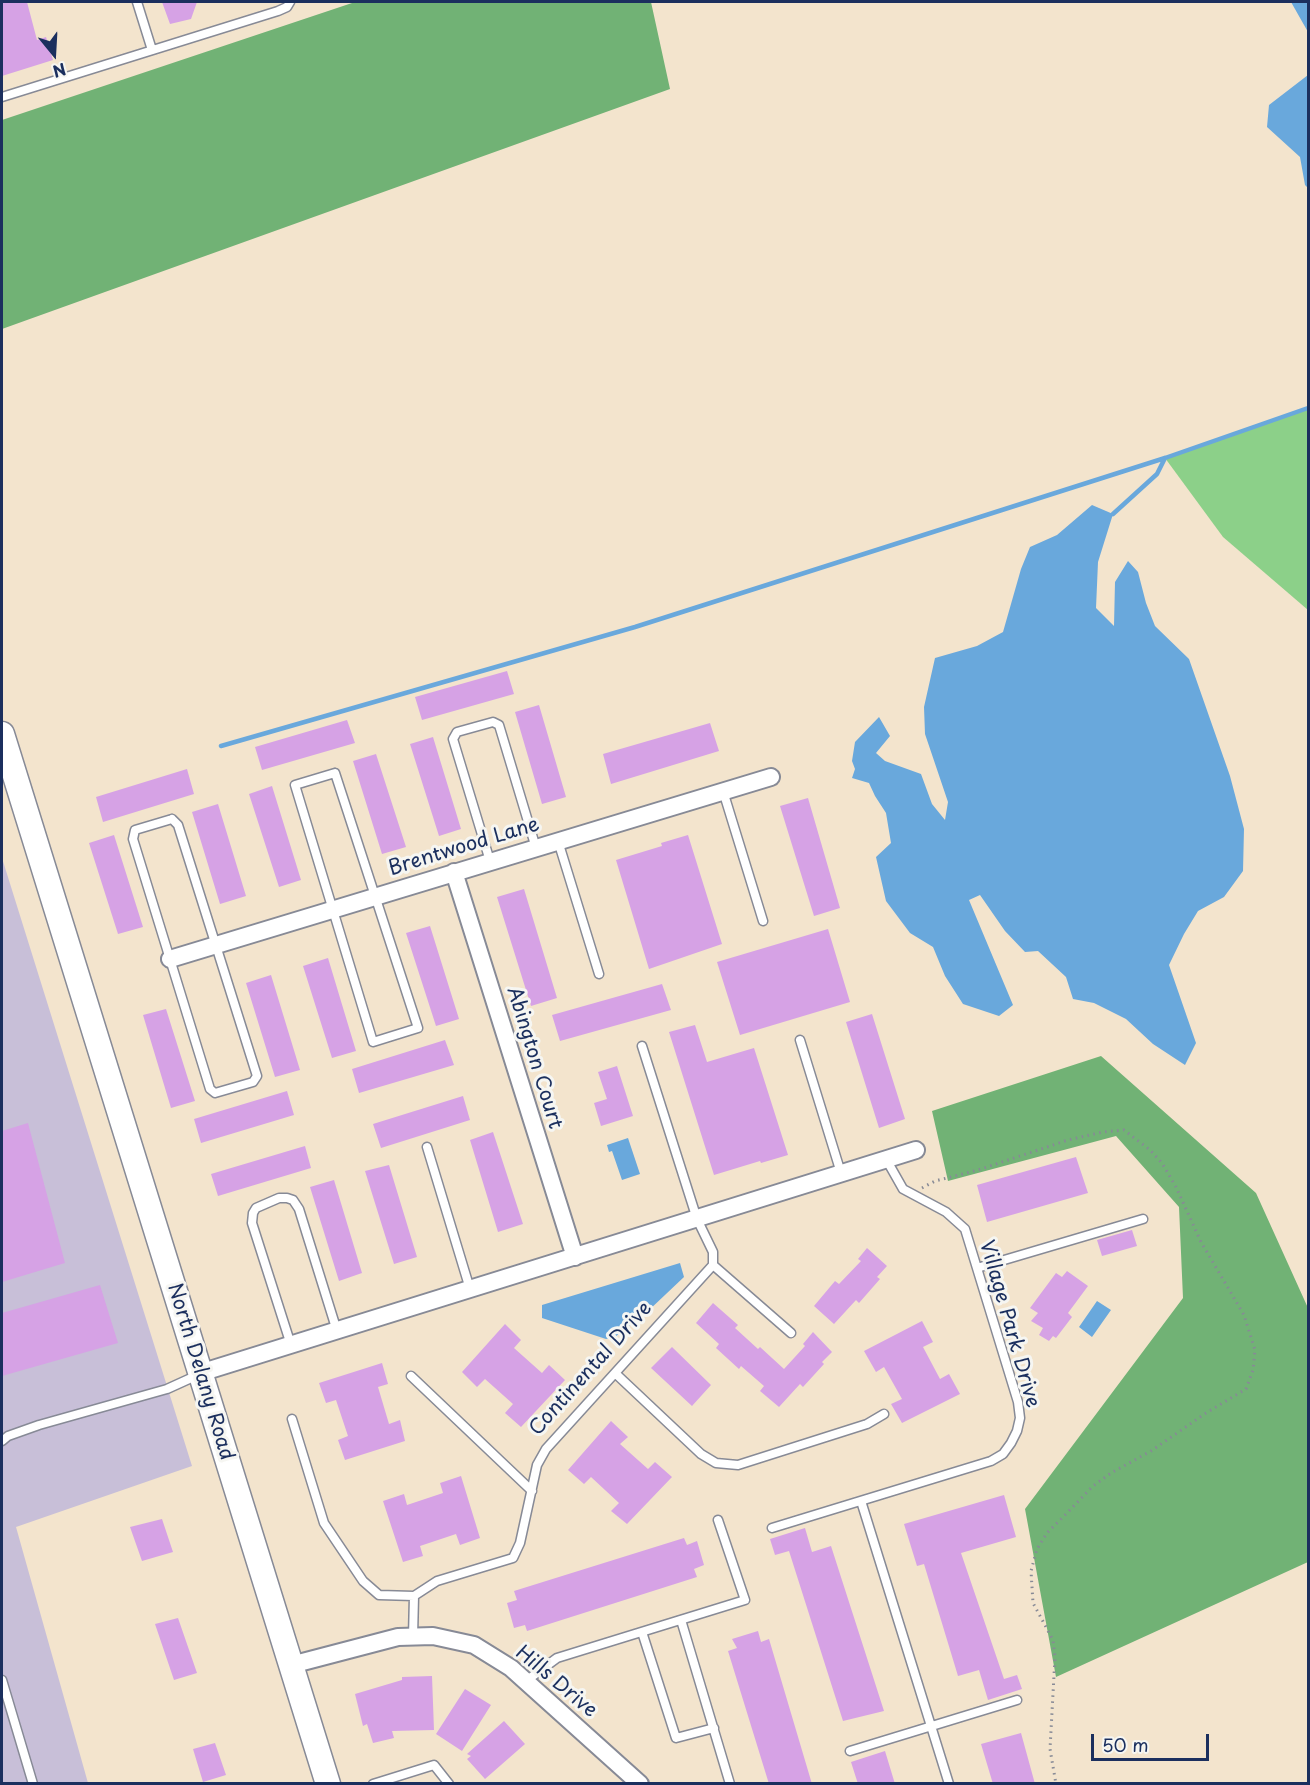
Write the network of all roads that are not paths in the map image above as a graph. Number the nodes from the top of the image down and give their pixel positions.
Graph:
1 (137, 2) edge
2 (290, 2) edge
3 (152, 50) junction
4 (2, 98) edge
5 (2, 734) edge
6 (771, 777) dead end
7 (723, 791) junction
8 (558, 841) junction
9 (536, 848) junction
10 (490, 861) junction
11 (454, 872) junction
12 (377, 896) junction
13 (333, 909) junction
14 (764, 921) dead end
15 (216, 945) junction
16 (170, 959) junction
17 (599, 974) dead end
18 (800, 1040) dead end
19 (642, 1046) dead end
20 (427, 1147) dead end
21 (916, 1149) dead end
22 (886, 1159) junction
23 (841, 1173) junction
24 (697, 1219) junction
25 (1143, 1219) dead end
26 (575, 1257) junction
27 (713, 1265) junction
28 (977, 1268) junction
29 (470, 1289) junction
30 (337, 1331) junction
31 (791, 1333) dead end
32 (291, 1345) junction
33 (615, 1373) junction
34 (200, 1374) junction
35 (411, 1376) dead end
36 (884, 1414) dead end
37 (292, 1419) dead end
38 (2, 1441) edge
39 (532, 1491) junction
40 (861, 1501) junction
41 (718, 1520) dead end
42 (772, 1528) dead end
43 (414, 1596) junction
44 (681, 1620) junction
45 (642, 1632) junction
46 (413, 1636) junction
47 (291, 1665) junction
48 (2, 1680) edge
49 (526, 1681) junction
50 (1017, 1700) dead end
51 (931, 1726) junction
52 (714, 1728) junction
53 (850, 1751) dead end
54 (33, 1784) edge
55 (328, 1784) edge
56 (373, 1784) edge
57 (449, 1784) edge
58 (640, 1784) edge
59 (730, 1784) edge
60 (950, 1784) edge

1 - 3 lane
2 - 3 lane
3 - 4 lane
5 - 34 street, North Delany Road
6 - 7 street, Brentwood Lane
7 - 8 street, Brentwood Lane
7 - 14 lane
8 - 9 street, Brentwood Lane
8 - 17 lane
9 - 10 street, Brentwood Lane
9 - 10 lane
10 - 11 street, Brentwood Lane
11 - 12 street, Brentwood Lane
11 - 26 street, Abington Court
12 - 13 street, Brentwood Lane
12 - 13 lane
12 - 13 lane
13 - 15 street, Brentwood Lane
15 - 16 street, Brentwood Lane
15 - 16 lane
15 - 16 lane
18 - 23 lane
19 - 24 lane
20 - 29 lane
21 - 22 street
22 - 23 street
22 - 28 lane, Village Park Drive
23 - 24 street
24 - 26 street
24 - 27 lane
25 - 28 lane
26 - 29 street
27 - 31 lane
27 - 33 lane, Continental Drive
28 - 40 lane, Village Park Drive
29 - 30 street
30 - 32 street
30 - 32 lane
32 - 34 street
33 - 36 lane
33 - 39 lane, Continental Drive
34 - 38 lane
34 - 47 street, North Delany Road
35 - 39 lane
37 - 43 lane
39 - 43 lane, Continental Drive
40 - 42 lane, Village Park Drive
40 - 51 lane
41 - 44 lane
43 - 46 lane
44 - 45 lane
44 - 52 lane
45 - 49 lane
45 - 52 lane
46 - 47 street, Hills Drive
46 - 49 street, Hills Drive
47 - 55 street, North Delany Road
48 - 54 lane
49 - 58 street, Hills Drive
50 - 51 lane
51 - 53 lane
51 - 60 lane
52 - 59 lane
56 - 57 lane

